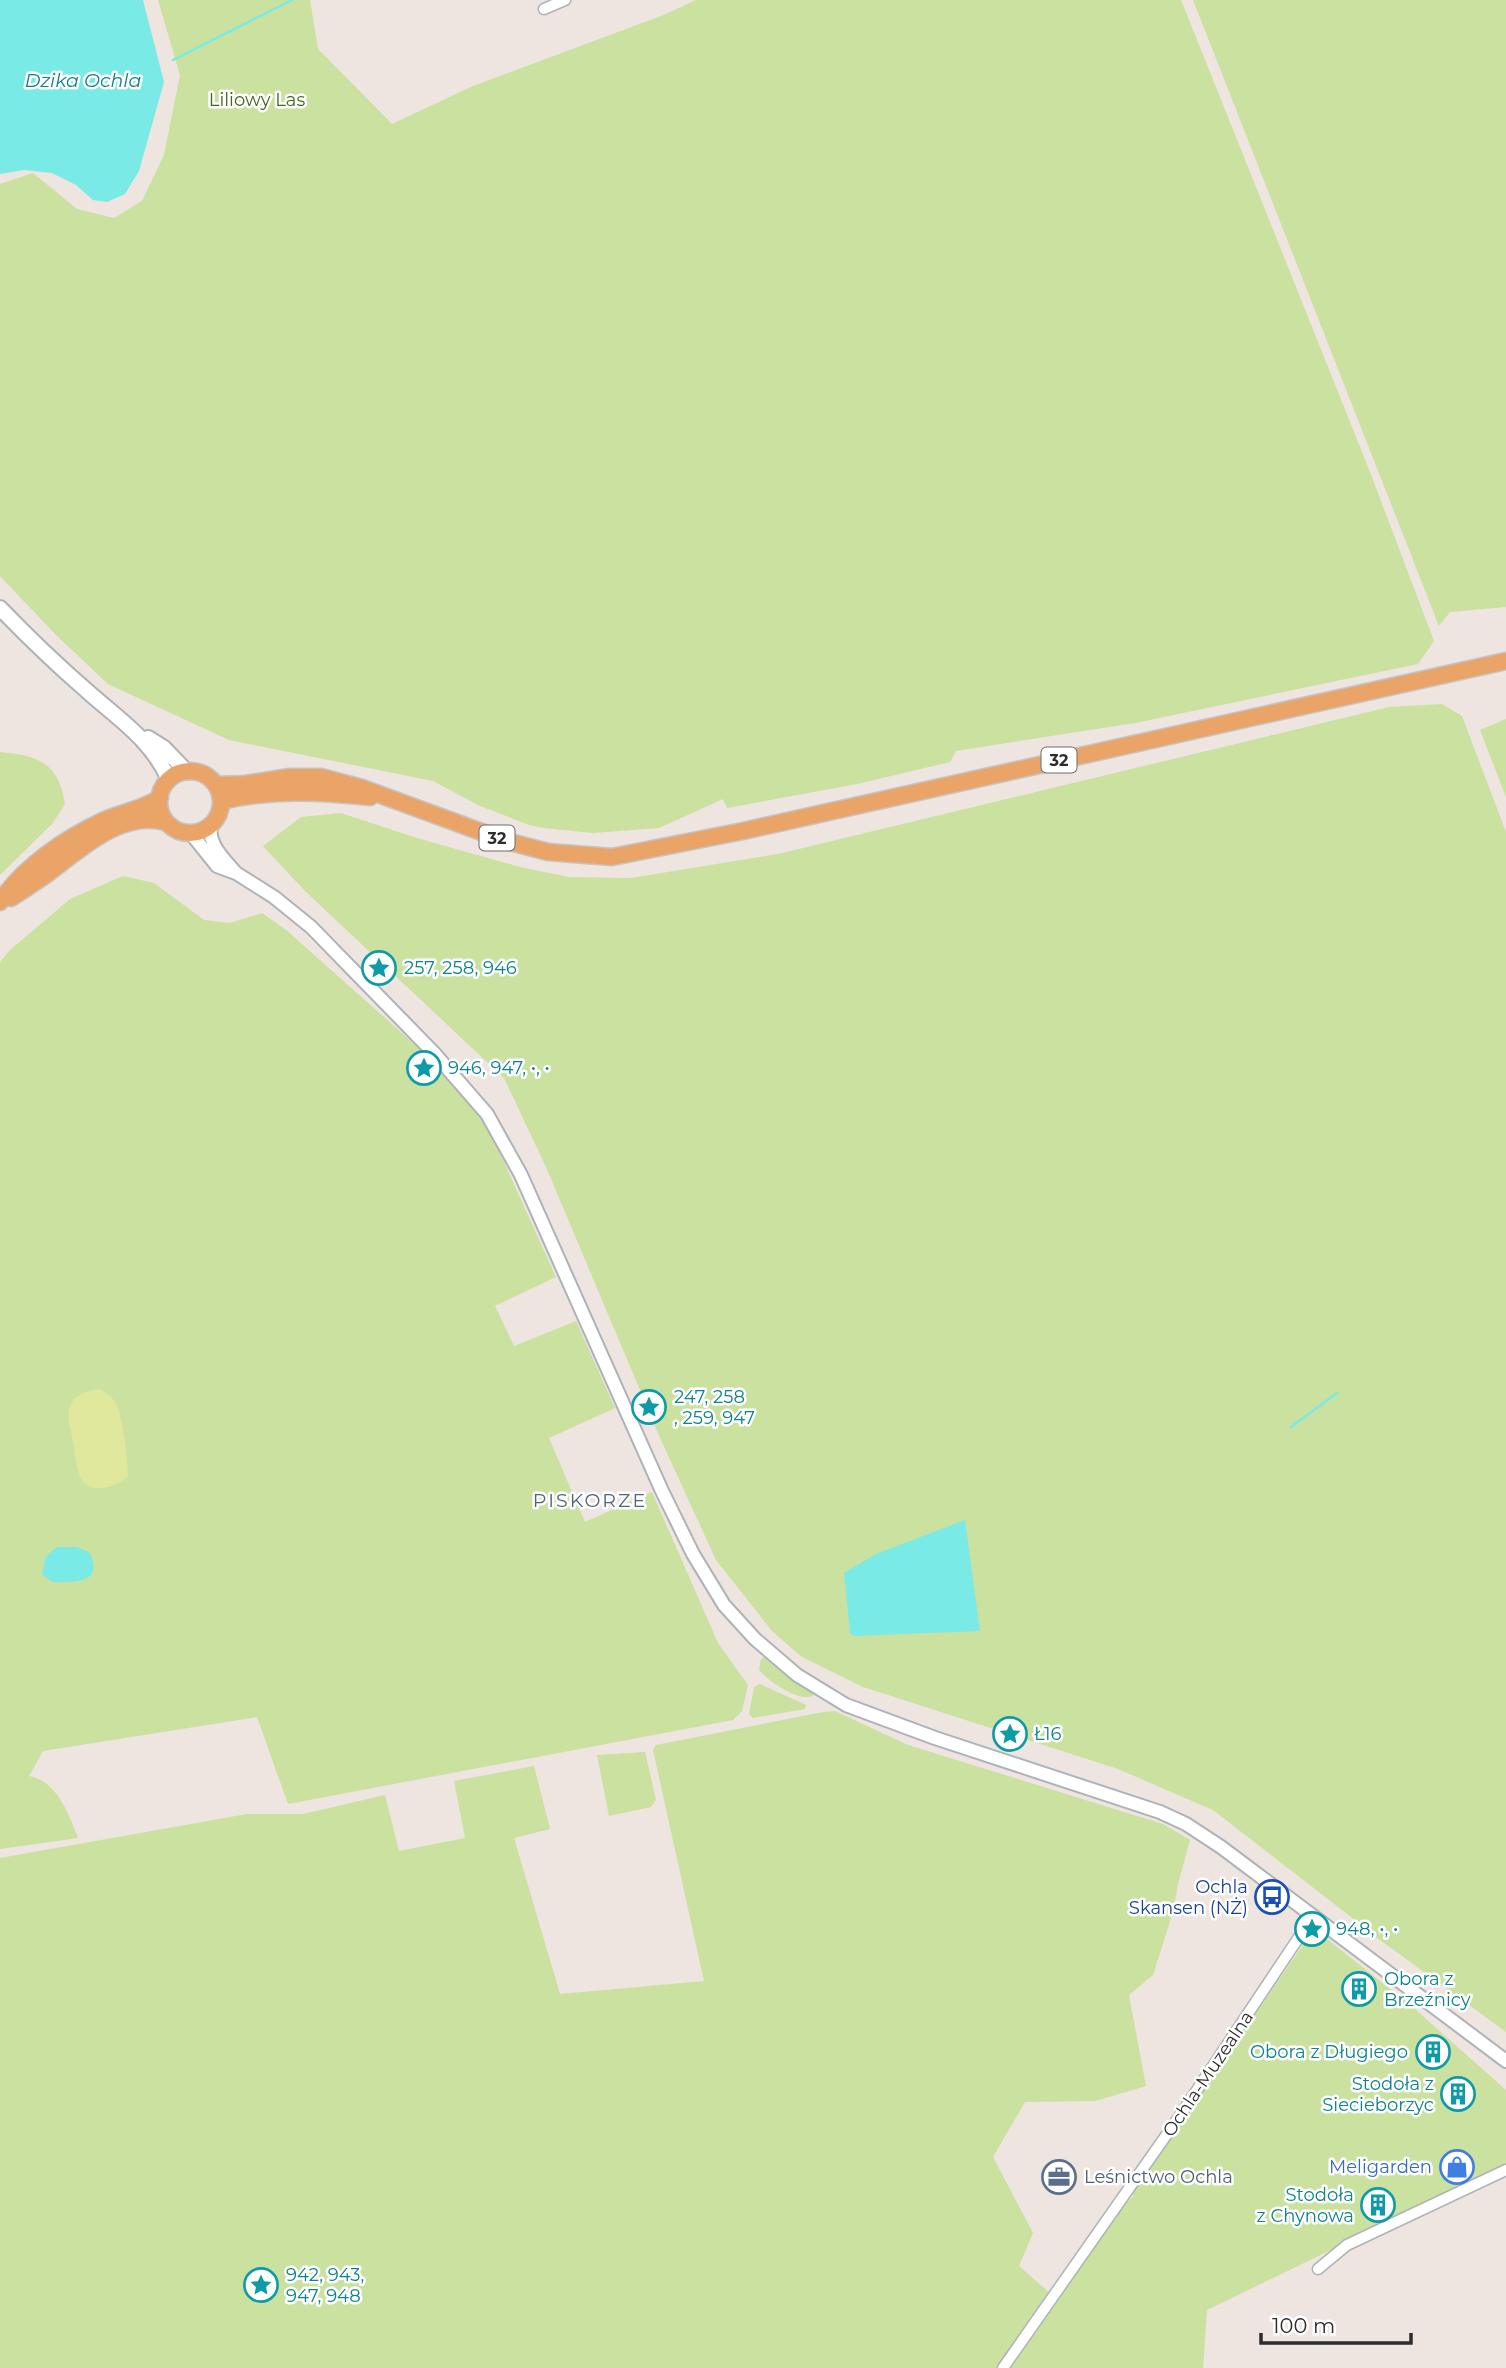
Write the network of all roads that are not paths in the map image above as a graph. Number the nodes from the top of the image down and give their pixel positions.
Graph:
1 (565, 0) edge
2 (544, 9) dead end
3 (0, 608) edge
4 (1506, 661) edge
5 (140, 735) junction
6 (187, 772) junction
7 (169, 780) junction
8 (219, 793) junction
9 (160, 798) junction
10 (166, 822) junction
11 (211, 825) junction
12 (187, 833) junction
13 (236, 873) junction
14 (0, 904) edge
15 (1313, 1916) junction
16 (1506, 2061) edge
17 (1506, 2170) edge
18 (1318, 2269) dead end
19 (1003, 2368) edge

1 - 2 street
3 - 5 main road
4 - 8 main road, 32
5 - 6 main road
5 - 7 main road
6 - 7 main road
6 - 8 main road
7 - 9 main road
8 - 11 main road
9 - 10 main road
9 - 14 main road
10 - 12 main road
10 - 14 main road
11 - 12 main road
11 - 13 street
12 - 13 street
13 - 15 street
15 - 16 street
15 - 19 street, Ochla-Muzealna
17 - 18 street

